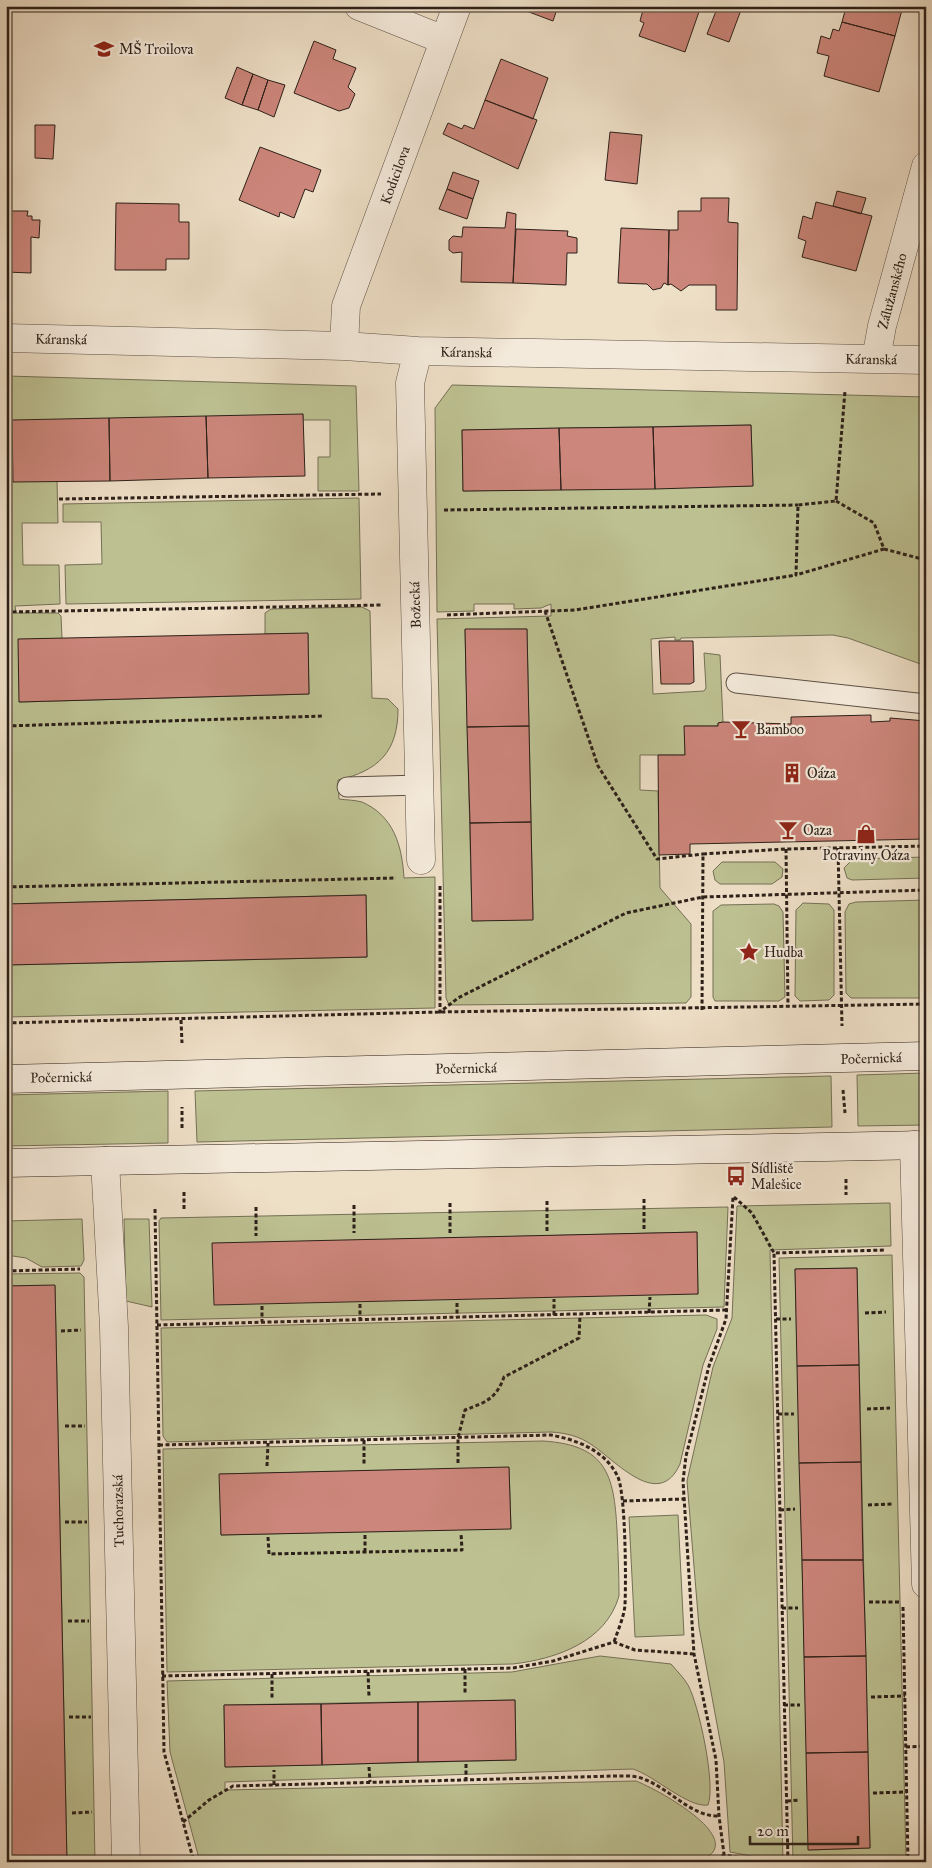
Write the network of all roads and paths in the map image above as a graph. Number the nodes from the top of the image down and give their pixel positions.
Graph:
1 (359, 6) edge
2 (457, 6) edge
3 (444, 40) junction
4 (926, 166) edge
5 (6, 338) edge
6 (344, 346) junction
7 (418, 351) junction
8 (876, 359) junction
9 (926, 360) edge
10 (845, 388) dead end
11 (59, 499) dead end
12 (836, 501) junction
13 (412, 502) junction
14 (798, 506) junction
15 (884, 549) junction
16 (926, 560) edge
17 (796, 575) junction
18 (415, 611) junction
19 (6, 612) edge
20 (545, 612) junction
21 (736, 683) dead end
22 (926, 704) edge
23 (324, 716) dead end
24 (6, 726) edge
25 (420, 785) junction
26 (347, 786) dead end
27 (926, 846) edge
28 (838, 848) junction
29 (786, 849) junction
30 (703, 854) junction
31 (421, 860) joint
32 (401, 878) dead end
33 (6, 887) edge
34 (926, 890) edge
35 (839, 892) junction
36 (786, 894) junction
37 (702, 897) junction
38 (926, 1004) edge
39 (841, 1006) junction
40 (788, 1007) junction
41 (702, 1010) junction
42 (440, 1012) junction
43 (182, 1020) junction
44 (6, 1023) edge
45 (842, 1029) dead end
46 (182, 1051) dead end
47 (926, 1056) edge
48 (6, 1079) edge
49 (843, 1084) dead end
50 (182, 1098) dead end
51 (845, 1118) dead end
52 (182, 1133) dead end
53 (920, 1145) edge
54 (105, 1161) junction
55 (6, 1163) edge
56 (184, 1191) dead end
57 (644, 1199) dead end
58 (547, 1201) dead end
59 (450, 1203) dead end
60 (354, 1205) dead end
61 (256, 1207) dead end
62 (155, 1209) dead end
63 (184, 1209) dead end
64 (644, 1231) dead end
65 (547, 1232) dead end
66 (354, 1233) dead end
67 (450, 1233) dead end
68 (256, 1236) dead end
69 (886, 1250) dead end
70 (774, 1253) junction
71 (88, 1268) dead end
72 (6, 1270) edge
73 (650, 1297) dead end
74 (554, 1299) dead end
75 (457, 1303) dead end
76 (360, 1304) dead end
77 (262, 1306) dead end
78 (727, 1310) junction
79 (889, 1312) dead end
80 (649, 1313) junction
81 (865, 1313) dead end
82 (554, 1315) junction
83 (580, 1315) junction
84 (457, 1317) junction
85 (776, 1319) junction
86 (791, 1319) dead end
87 (360, 1320) junction
88 (262, 1322) junction
89 (157, 1325) junction
90 (89, 1330) dead end
91 (61, 1331) dead end
92 (778, 1414) junction
93 (794, 1414) dead end
94 (65, 1426) dead end
95 (91, 1426) dead end
96 (458, 1438) junction
97 (364, 1440) junction
98 (268, 1443) junction
99 (159, 1445) junction
100 (458, 1463) dead end
101 (364, 1464) dead end
102 (267, 1466) dead end
103 (683, 1499) junction
104 (623, 1501) junction
105 (901, 1504) dead end
106 (868, 1505) dead end
107 (796, 1509) dead end
108 (780, 1510) junction
109 (64, 1522) dead end
110 (92, 1522) dead end
111 (461, 1533) dead end
112 (365, 1535) dead end
113 (268, 1537) dead end
114 (365, 1552) junction
115 (926, 1584) edge
116 (869, 1602) dead end
117 (903, 1602) dead end
118 (782, 1608) junction
119 (798, 1608) dead end
120 (68, 1621) dead end
121 (94, 1621) dead end
122 (614, 1642) junction
123 (694, 1654) junction
124 (465, 1669) junction
125 (368, 1672) junction
126 (272, 1674) junction
127 (162, 1676) junction
128 (465, 1694) dead end
129 (905, 1696) dead end
130 (369, 1697) dead end
131 (871, 1697) dead end
132 (272, 1699) dead end
133 (784, 1705) junction
134 (800, 1705) dead end
135 (69, 1717) dead end
136 (97, 1717) dead end
137 (926, 1746) edge
138 (906, 1747) dead end
139 (466, 1764) dead end
140 (370, 1767) dead end
141 (274, 1770) dead end
142 (466, 1780) junction
143 (370, 1782) junction
144 (274, 1785) junction
145 (907, 1792) dead end
146 (873, 1793) dead end
147 (800, 1800) dead end
148 (787, 1801) junction
149 (98, 1812) dead end
150 (72, 1813) dead end
151 (719, 1816) junction
152 (183, 1822) junction
153 (724, 1855) junction
154 (126, 1862) edge
155 (194, 1862) edge
156 (710, 1862) edge
157 (726, 1862) edge
158 (766, 1862) edge
159 (788, 1862) edge

1 - 3 street
2 - 3 street, Kodicilova
3 - 6 street, Kodicilova
4 - 8 street, Zálužanského
5 - 6 street, Káranská
6 - 7 street, Káranská
7 - 8 street, Káranská
7 - 13 street, Božecká
8 - 9 street, Káranská
10 - 12 path
11 - 13 path
12 - 14 path
12 - 15 path
13 - 14 path
13 - 18 street, Božecká
14 - 17 path
15 - 16 path
15 - 17 path
17 - 20 path
18 - 19 path
18 - 20 path
18 - 25 street, Božecká
20 - 30 path
21 - 22 lane
23 - 24 path
25 - 26 lane
25 - 31 street, Božecká
27 - 28 path
28 - 29 path
28 - 35 path
29 - 30 path
29 - 36 path
30 - 37 path
31 - 42 path
32 - 33 path
34 - 35 path
35 - 36 path
35 - 39 path
36 - 37 path
36 - 40 path
37 - 41 path
37 - 42 path
38 - 39 path
39 - 40 path
39 - 45 path
40 - 41 path
41 - 42 path
42 - 43 path
43 - 44 path
43 - 46 path
47 - 48 street, Počernická
49 - 51 path
50 - 52 path
53 - 54 street
53 - 115 street
54 - 55 street
54 - 154 street, Tuchorazská
56 - 63 path
57 - 64 path
58 - 65 path
59 - 67 path
60 - 66 path
61 - 68 path
62 - 89 path
69 - 70 path
70 - 78 path
70 - 85 path
71 - 72 path
73 - 80 path
74 - 82 path
75 - 84 path
76 - 87 path
77 - 88 path
78 - 80 path
78 - 103 path
79 - 81 path
80 - 83 path
82 - 83 path
82 - 84 path
83 - 96 path
84 - 87 path
85 - 86 path
85 - 92 path
87 - 88 path
88 - 89 path
89 - 99 path
90 - 91 path
92 - 93 path
92 - 108 path
94 - 95 path
96 - 97 path
96 - 100 path
96 - 104 path
97 - 98 path
97 - 101 path
98 - 99 path
98 - 102 path
99 - 127 path
103 - 104 path
103 - 123 path
104 - 122 path
105 - 106 path
107 - 108 path
108 - 118 path
109 - 110 path
111 - 114 path
112 - 114 path
113 - 114 path
116 - 117 path
118 - 119 path
118 - 133 path
120 - 121 path
122 - 123 path
122 - 124 path
123 - 151 path
124 - 125 path
124 - 128 path
125 - 126 path
125 - 130 path
126 - 127 path
126 - 132 path
127 - 152 path
129 - 131 path
133 - 134 path
133 - 148 path
135 - 136 path
137 - 138 path
139 - 142 path
140 - 143 path
141 - 144 path
142 - 143 path
142 - 151 path
143 - 144 path
144 - 152 path
145 - 146 path
147 - 148 path
148 - 159 path
149 - 150 path
151 - 153 path
152 - 155 path
153 - 156 path
153 - 157 path
153 - 158 path

